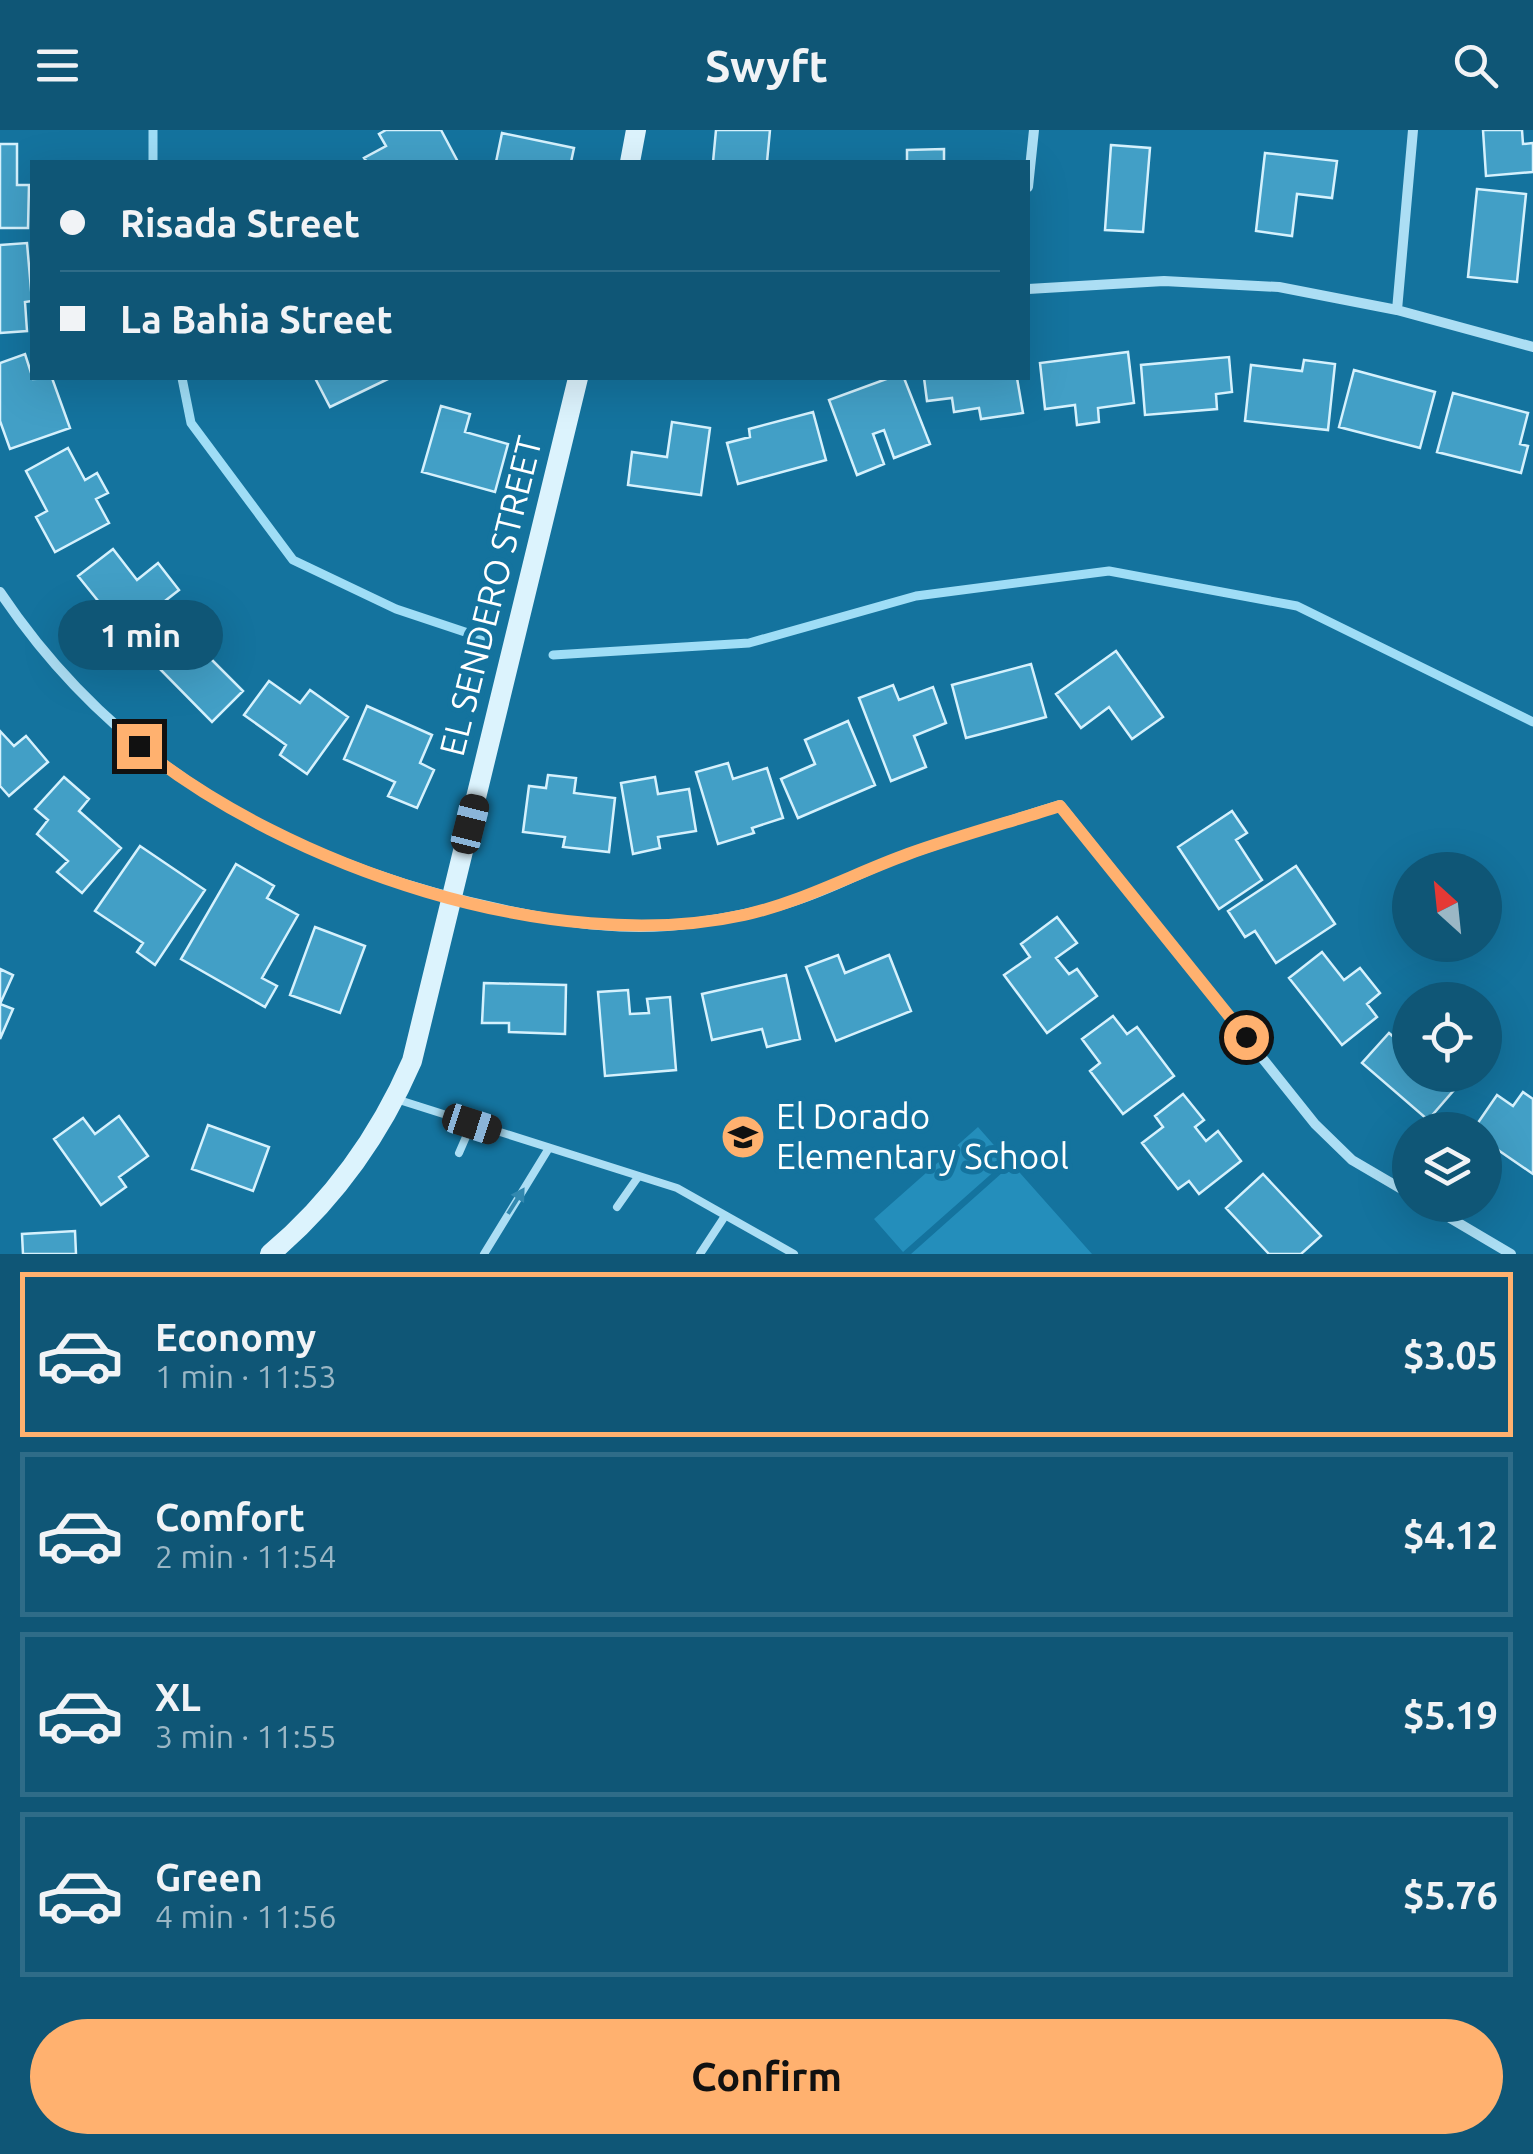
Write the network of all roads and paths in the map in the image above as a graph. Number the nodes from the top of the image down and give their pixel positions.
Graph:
1 (636, 130) edge
2 (1034, 130) edge
3 (1414, 130) edge
4 (630, 160) edge
5 (1030, 168) edge
6 (1030, 289) edge
7 (1396, 310) junction
8 (1533, 347) edge
9 (578, 380) edge
10 (0, 592) edge
11 (451, 899) junction
12 (396, 1099) junction
13 (472, 1124) junction
14 (549, 1148) junction
15 (459, 1154) dead end
16 (638, 1177) junction
17 (1392, 1183) edge
18 (616, 1207) dead end
19 (725, 1216) junction
20 (1457, 1222) edge
21 (270, 1254) edge
22 (484, 1254) edge
23 (700, 1254) edge
24 (794, 1254) edge
25 (1511, 1254) edge

1 - 4 street
2 - 5 street
3 - 7 street
6 - 7 street
7 - 8 street
9 - 11 street, EL SENDERO STREET
10 - 11 street
11 - 12 street, EL SENDERO STREET
11 - 17 street
12 - 13 lane
12 - 21 street, EL SENDERO STREET
13 - 14 lane
13 - 15 lane
14 - 16 lane
22 -> 14 lane
16 - 18 lane
16 - 19 lane
19 - 23 lane
19 - 24 lane
20 - 25 street

